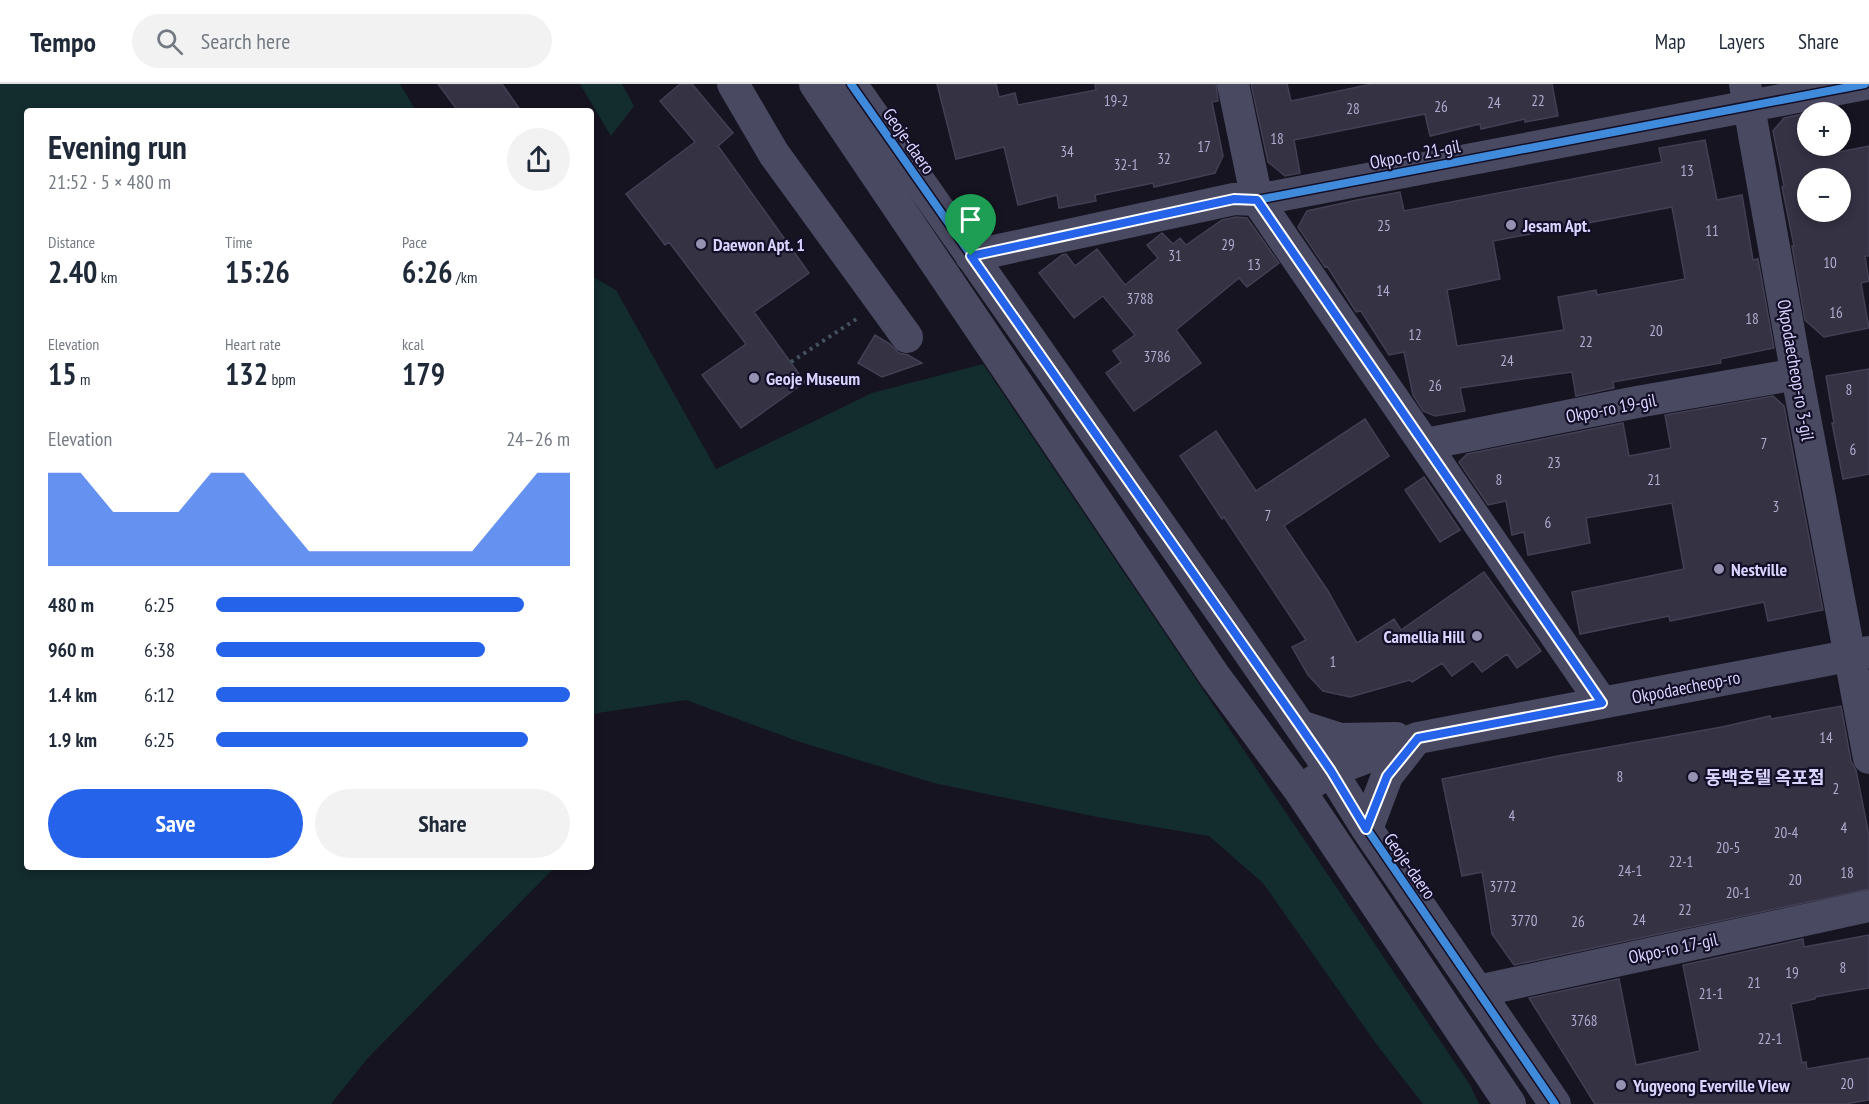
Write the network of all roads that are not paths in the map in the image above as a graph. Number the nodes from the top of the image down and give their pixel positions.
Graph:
1 (733, 84) edge
2 (815, 84) edge
3 (850, 84) edge
4 (1233, 84) edge
5 (1865, 84) edge
6 (1747, 95) edge
7 (1257, 200) junction
8 (971, 256) junction
9 (907, 337) dead end
10 (1797, 374) junction
11 (1426, 444) junction
12 (1860, 654) edge
13 (1602, 703) junction
14 (1300, 726) junction
15 (1418, 738) junction
16 (1869, 758) edge
17 (1331, 771) junction
18 (1300, 791) junction
19 (1366, 829) junction
20 (1869, 906) edge
21 (1478, 991) junction
22 (1510, 1104) edge
23 (1555, 1104) edge

1 - 9 street
2 - 18 street
3 - 8 street, Geoje-daero
4 - 7 street
5 - 6 street, Okpo-ro 21-gil
6 - 7 street, Okpo-ro 21-gil
6 - 10 street, Okpodaecheop-ro 3-gil
7 - 8 street, Okpo-ro 21-gil
7 - 11 street
8 - 14 street, Geoje-daero
10 - 11 street, Okpo-ro 19-gil
10 - 12 street, Okpodaecheop-ro 3-gil
11 - 13 street
12 - 13 street, Okpodaecheop-ro
12 - 16 street, Okpodaecheop-ro 3-gil
13 - 15 street, Okpodaecheop-ro
14 - 15 street
14 - 17 street, Geoje-daero
15 - 17 street, Okpodaecheop-ro
15 - 19 street
17 - 18 street, Okpodaecheop-ro
17 - 19 street, Geoje-daero
18 - 22 street
19 - 21 street, Geoje-daero
20 - 21 street, Okpo-ro 17-gil
21 - 23 street, Geoje-daero

